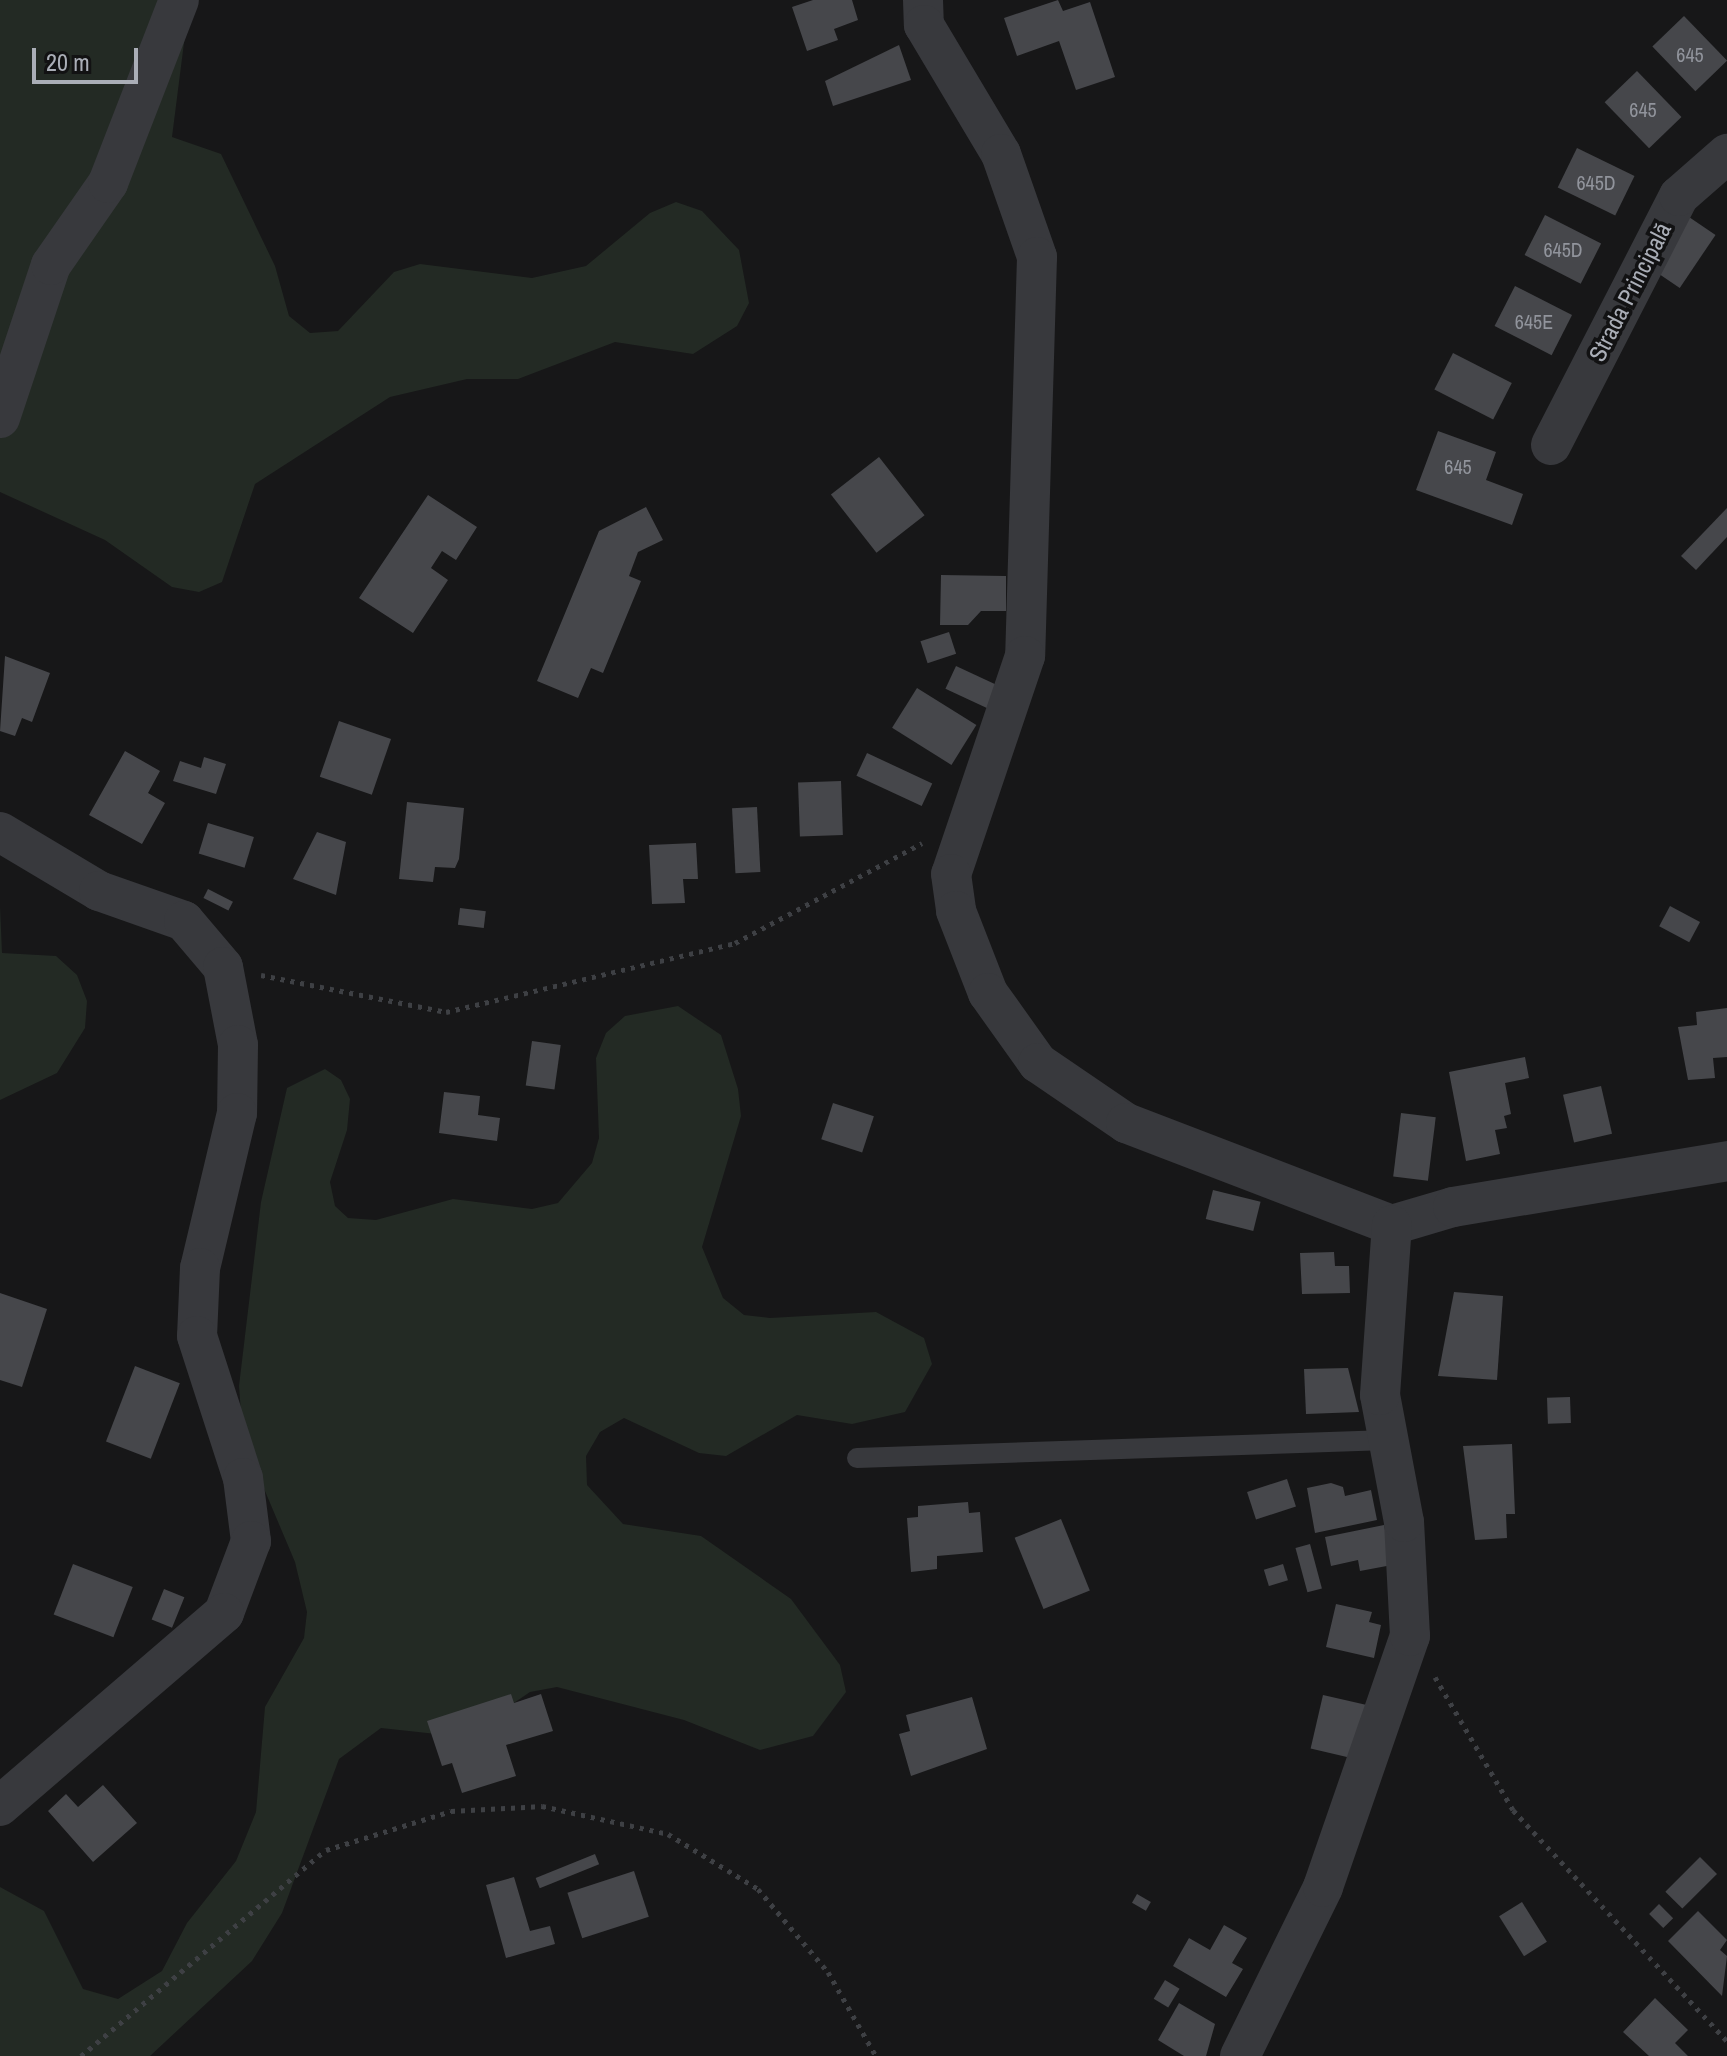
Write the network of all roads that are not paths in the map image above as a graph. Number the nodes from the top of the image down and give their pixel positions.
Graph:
1 (179, 0) edge
2 (923, 0) edge
3 (1727, 154) edge
4 (0, 418) edge
5 (1551, 445) dead end
6 (0, 832) edge
7 (1727, 1161) edge
8 (1392, 1225) junction
9 (1388, 1440) junction
10 (857, 1458) dead end
11 (0, 1806) edge
12 (1240, 2056) edge

1 - 4 street
2 - 8 street
3 - 5 street, Strada Principală
6 - 11 street
7 - 8 street
8 - 9 street
9 - 10 lane
9 - 12 street

